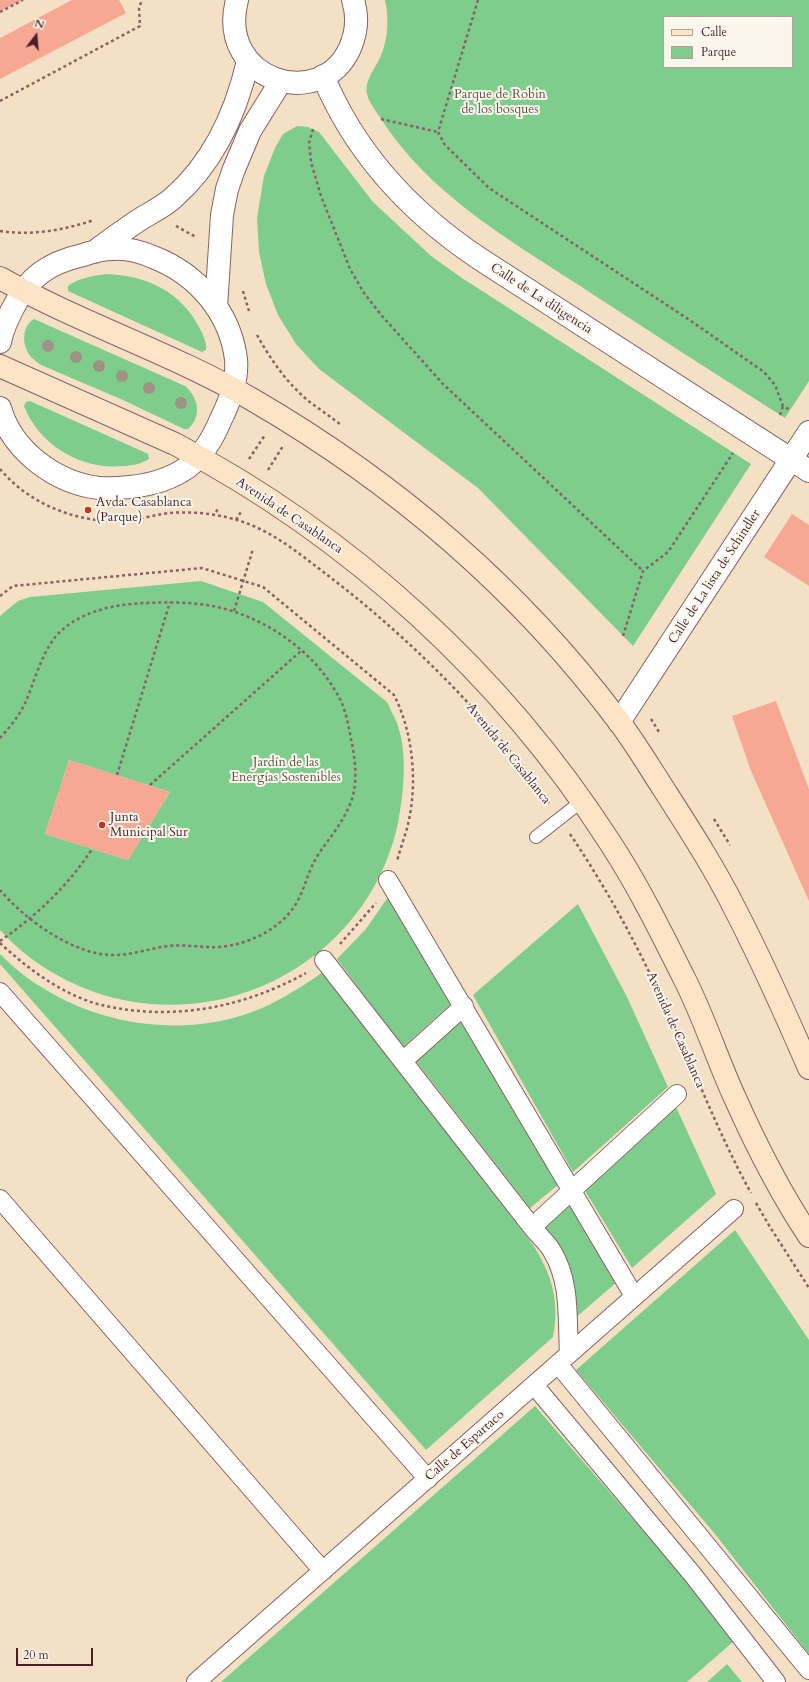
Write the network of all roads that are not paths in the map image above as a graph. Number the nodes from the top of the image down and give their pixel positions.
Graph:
1 (237, 0) edge
2 (352, 0) edge
3 (248, 61) junction
4 (323, 76) junction
5 (281, 81) junction
6 (93, 252) junction
7 (0, 278) edge
8 (23, 291) junction
9 (216, 307) junction
10 (0, 342) edge
11 (0, 366) edge
12 (233, 389) junction
13 (0, 408) edge
14 (809, 432) edge
15 (198, 456) junction
16 (800, 465) edge
17 (619, 722) junction
18 (582, 801) junction
19 (536, 837) dead end
20 (388, 880) road end
21 (324, 960) road end
22 (0, 992) edge
23 (464, 1006) junction
24 (404, 1061) junction
25 (809, 1068) edge
26 (677, 1094) dead end
27 (572, 1190) junction
28 (0, 1199) edge
29 (734, 1208) dead end
30 (532, 1227) junction
31 (809, 1236) edge
32 (634, 1296) junction
33 (563, 1359) junction
34 (534, 1385) junction
35 (428, 1479) junction
36 (323, 1571) junction
37 (809, 1670) edge
38 (196, 1682) edge
39 (776, 1682) edge

1 - 3 street
2 - 4 street
3 - 5 street
3 - 6 street
4 - 5 street
4 - 16 street, Calle de La diligencia
5 - 9 street
6 - 8 street
6 - 9 street
7 - 8 main road
8 - 10 street
8 - 12 main road
9 - 12 street
11 - 15 main road, Avenida de Casablanca
12 - 15 street
12 - 17 main road
13 - 15 street
14 - 16 street, Calle de La lista de Schindler
15 - 18 main road, Avenida de Casablanca
16 - 17 street, Calle de La lista de Schindler
17 - 25 main road
18 - 19 lane
18 - 31 main road, Avenida de Casablanca
20 - 23 street
21 - 24 street
22 - 35 street
23 - 24 street
23 - 27 street
24 - 30 street
26 - 27 street
27 - 30 street
27 - 32 street
28 - 36 street
29 - 32 street, Calle de Espartaco
30 - 33 street
32 - 33 street, Calle de Espartaco
33 - 34 street, Calle de Espartaco
33 - 37 street
34 - 35 street, Calle de Espartaco
34 - 39 street
35 - 36 street, Calle de Espartaco
36 - 38 street, Calle de Espartaco

